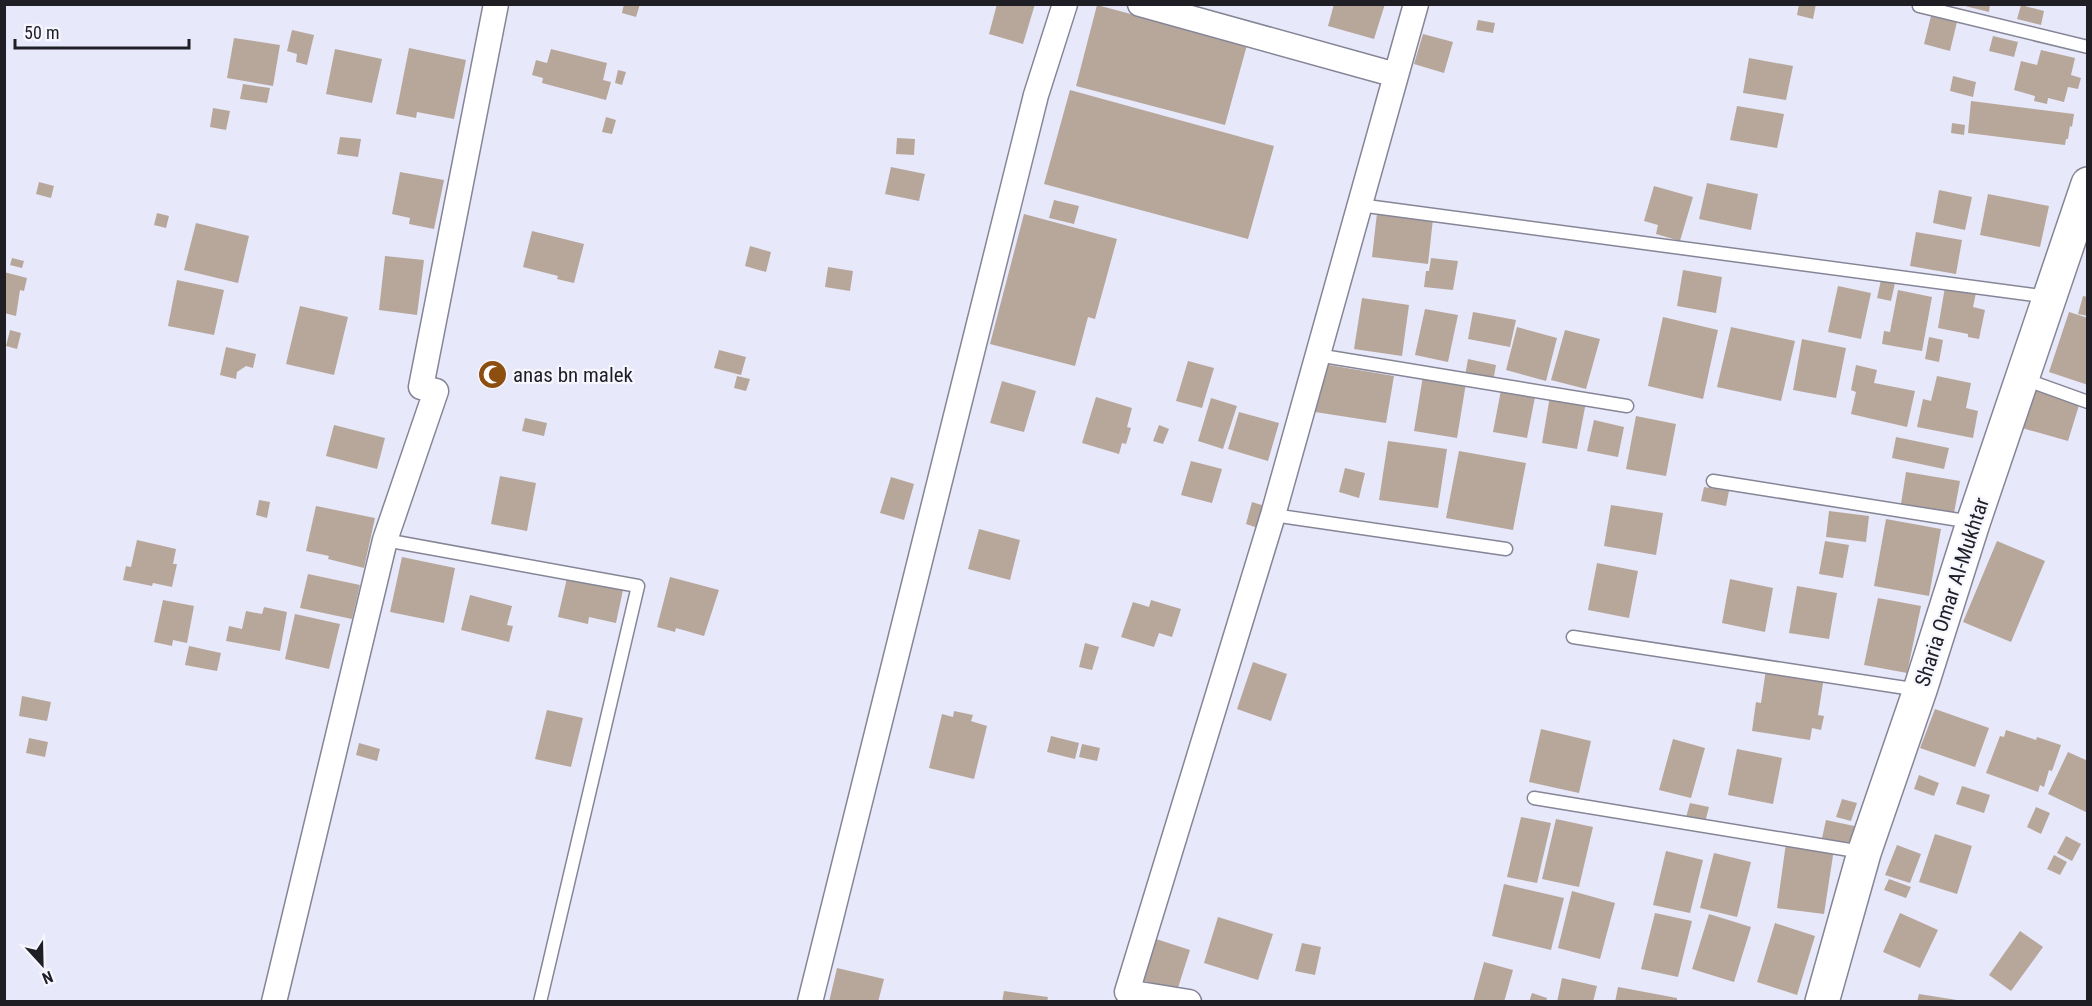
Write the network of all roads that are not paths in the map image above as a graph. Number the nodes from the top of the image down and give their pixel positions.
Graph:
1 (496, 4) edge
2 (1065, 4) edge
3 (1140, 4) edge
4 (1416, 4) edge
5 (1919, 6) dead end
6 (2088, 47) edge
7 (1396, 75) junction
8 (2087, 190) edge
9 (1359, 205) junction
10 (2050, 297) junction
11 (1317, 355) junction
12 (2023, 379) junction
13 (2088, 402) edge
14 (1628, 406) dead end
15 (1713, 481) dead end
16 (1273, 515) junction
17 (1973, 523) junction
18 (385, 540) junction
19 (1506, 549) dead end
20 (1573, 637) dead end
21 (1920, 690) junction
22 (1534, 798) dead end
23 (1864, 853) junction
24 (274, 1002) edge
25 (540, 1002) edge
26 (810, 1002) edge
27 (1189, 1002) edge
28 (1822, 1002) edge

1 - 18 street
2 - 26 street
3 - 7 street
4 - 7 street
5 - 6 lane
7 - 9 street
8 - 10 street, Sharia Omar Al-Mukhtar
9 - 10 lane
9 - 11 street
10 - 12 street, Sharia Omar Al-Mukhtar
11 - 14 lane
11 - 16 street
12 - 13 lane
12 - 17 street, Sharia Omar Al-Mukhtar
15 - 17 lane
16 - 19 lane
16 - 27 street
17 - 21 street, Sharia Omar Al-Mukhtar
18 - 24 street
18 - 25 lane
20 - 21 lane
21 - 23 street, Sharia Omar Al-Mukhtar
22 - 23 lane
23 - 28 street, Sharia Omar Al-Mukhtar

